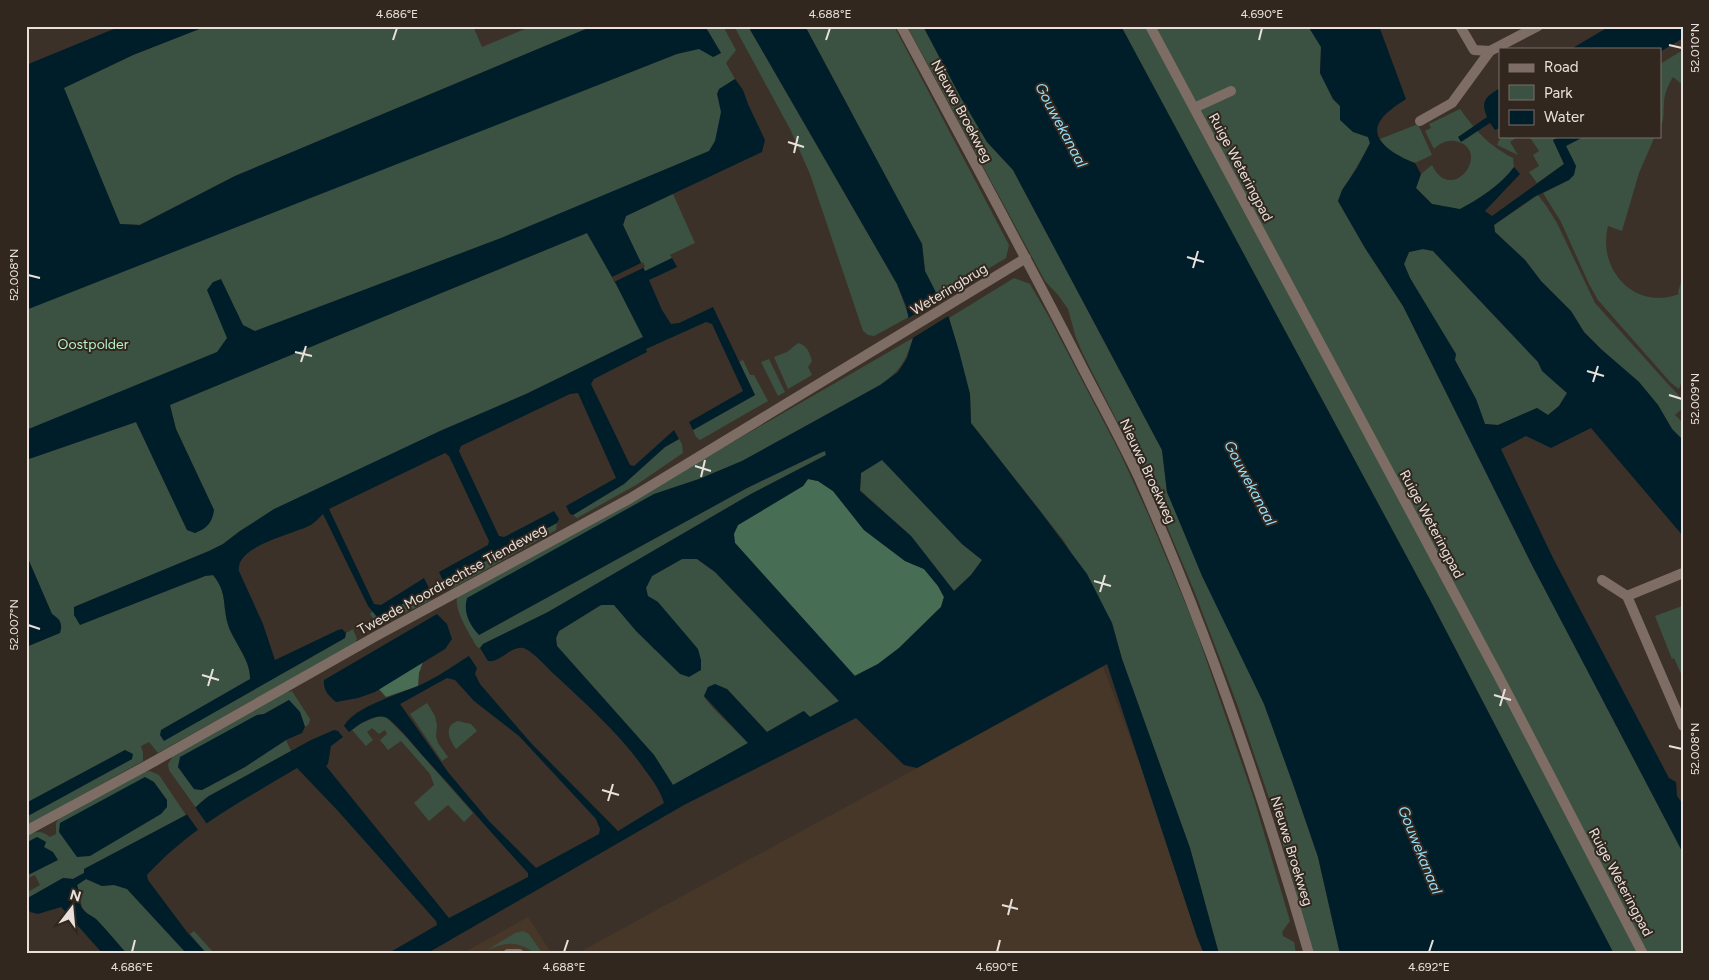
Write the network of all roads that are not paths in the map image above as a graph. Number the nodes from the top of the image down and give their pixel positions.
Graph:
1 (901, 26) edge
2 (1150, 26) edge
3 (1460, 26) edge
4 (1538, 26) edge
5 (1490, 52) junction
6 (1231, 91) dead end
7 (1194, 108) junction
8 (1420, 121) dead end
9 (1026, 258) junction
10 (885, 343) joint
11 (1683, 572) edge
12 (1602, 580) dead end
13 (1626, 596) junction
14 (1683, 726) edge
15 (26, 831) edge
16 (508, 954) edge
17 (518, 954) edge
18 (1309, 954) edge
19 (1643, 954) edge

1 - 9 street, Nieuwe Broekweg
2 - 7 street, Ruige Weteringpad
3 - 5 street
4 - 5 street
5 - 8 street
6 - 7 street, Ruige Weteringpad
7 - 19 street, Ruige Weteringpad
9 - 10 street, Weteringbrug
9 - 18 street, Nieuwe Broekweg
10 - 15 street, Tweede Moordrechtse Tiendeweg
11 - 13 street
12 - 13 street
13 - 14 street
16 - 17 street

